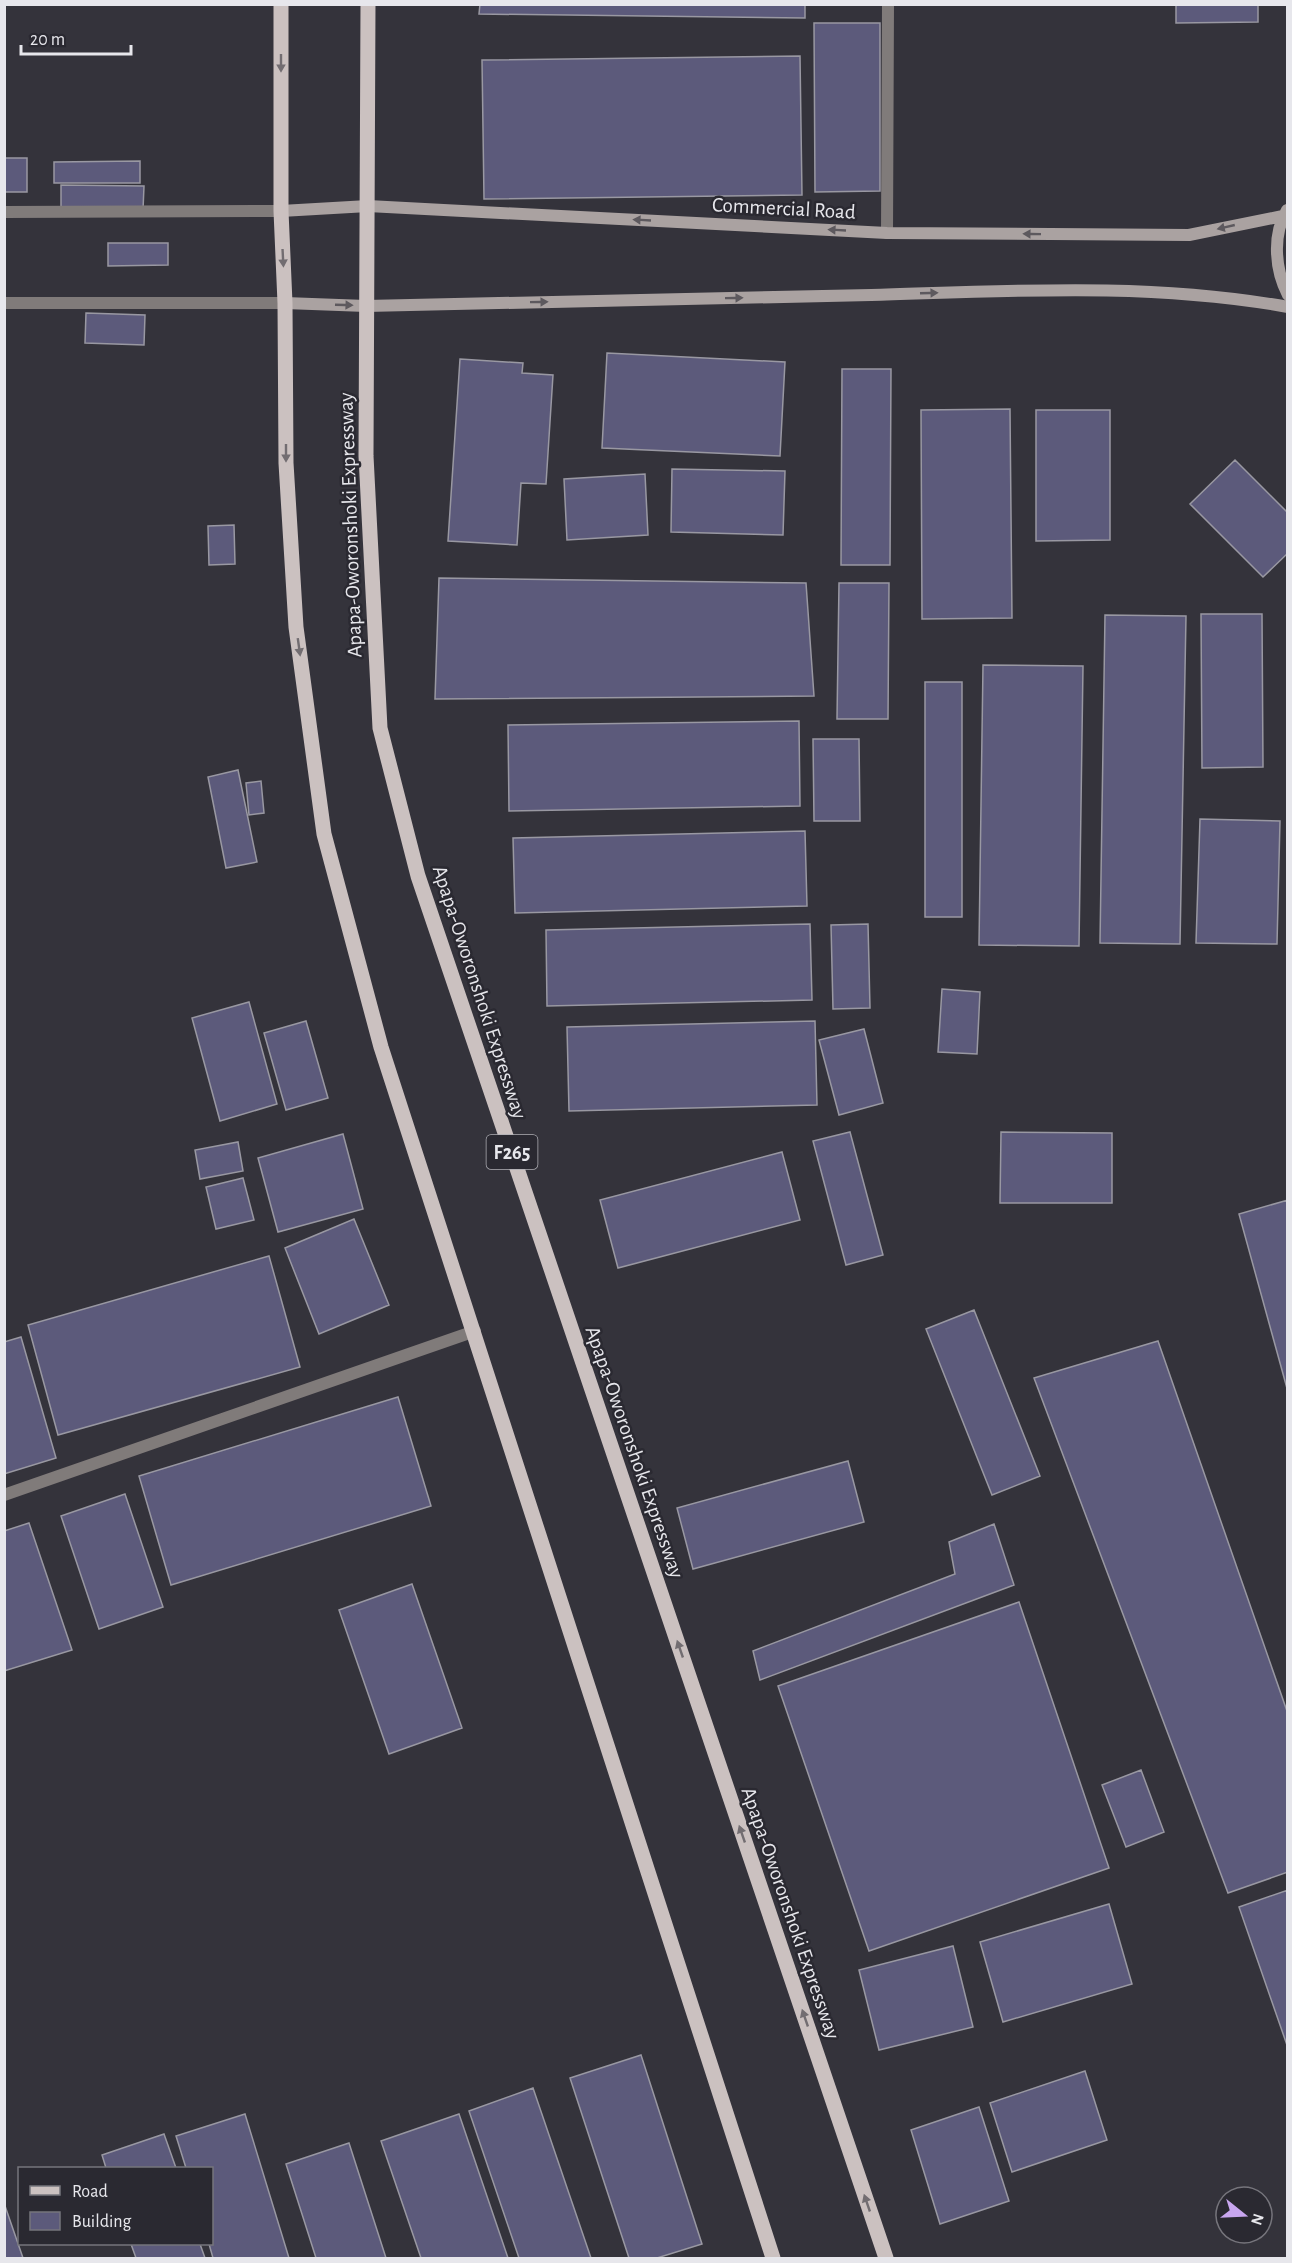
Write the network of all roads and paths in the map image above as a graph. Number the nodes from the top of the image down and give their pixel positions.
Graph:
1 (281, 4) edge
2 (368, 4) edge
3 (888, 4) edge
4 (368, 206) junction
5 (281, 211) junction
6 (4, 212) edge
7 (1285, 213) edge
8 (887, 233) junction
9 (1287, 295) edge
10 (4, 303) edge
11 (285, 303) junction
12 (366, 306) junction
13 (1287, 307) edge
14 (475, 1331) junction
15 (4, 1495) edge
16 (773, 2259) edge
17 (886, 2259) edge

1 -> 5 main road
2 - 4 main road, Apapa-Oworonshoki Expressway / F265
3 - 8 lane
4 - 5 main road, Commercial Road
8 -> 4 main road, Commercial Road
4 - 12 main road, Apapa-Oworonshoki Expressway / F265
5 - 6 lane
5 -> 11 main road
7 -> 8 main road, Commercial Road
7 - 9 main road
10 - 11 lane
11 -> 12 main road
11 -> 14 main road
12 -> 13 main road
17 -> 12 main road, Apapa-Oworonshoki Expressway / F265
14 - 15 lane
14 - 16 main road

